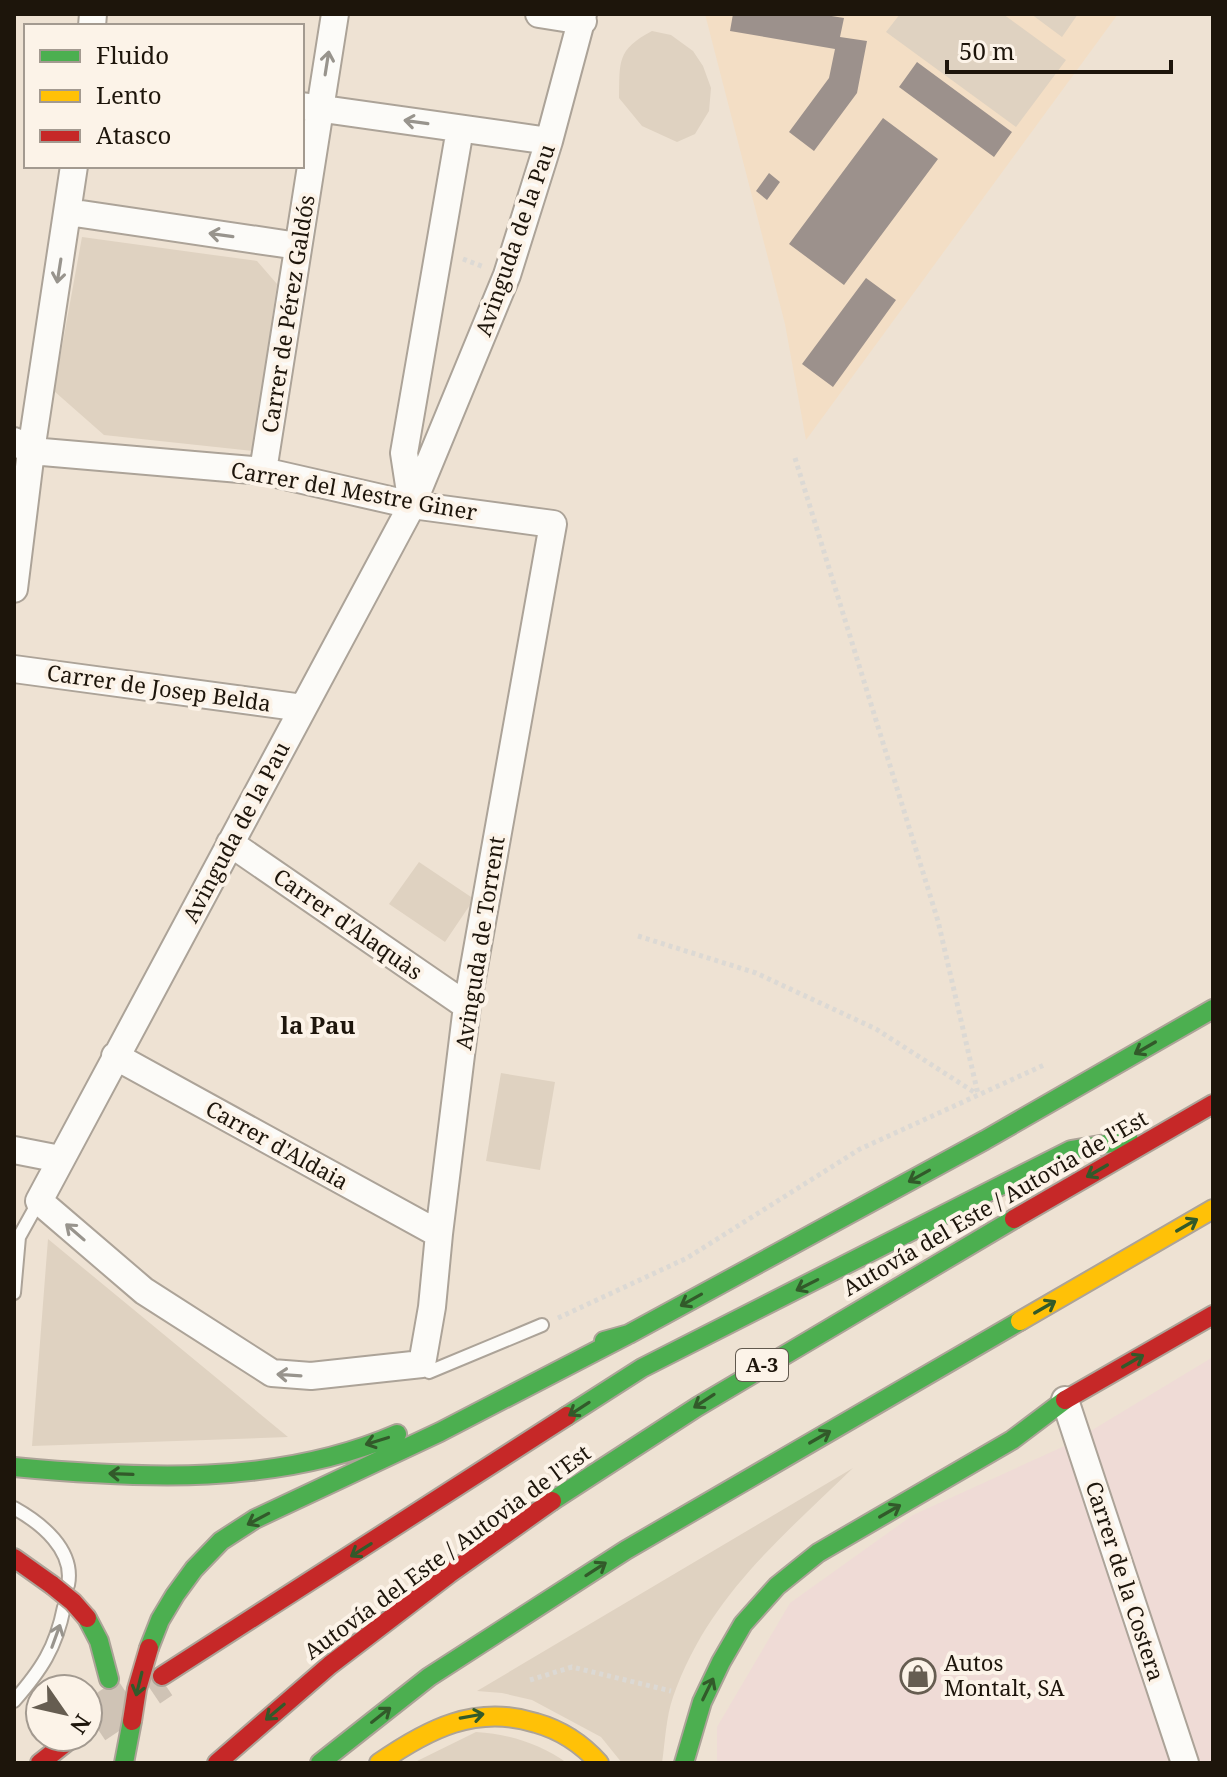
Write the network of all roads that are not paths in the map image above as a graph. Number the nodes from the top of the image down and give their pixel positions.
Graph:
1 (335, 14) edge
2 (539, 14) edge
3 (583, 17) edge
4 (311, 107) edge
5 (460, 129) junction
6 (549, 141) junction
7 (74, 168) edge
8 (68, 212) junction
9 (298, 246) junction
10 (22, 446) edge
11 (263, 471) junction
12 (412, 505) junction
13 (553, 524) joint
14 (14, 589) edge
15 (14, 669) edge
16 (303, 708) junction
17 (230, 843) junction
18 (467, 1006) junction
19 (1213, 1009) edge
20 (115, 1056) junction
21 (1213, 1104) edge
22 (1159, 1135) junction
23 (14, 1150) edge
24 (60, 1159) junction
25 (39, 1201) junction
26 (1213, 1209) edge
27 (439, 1234) junction
28 (14, 1293) edge
29 (1213, 1315) edge
30 (542, 1325) road end
31 (629, 1334) junction
32 (422, 1364) junction
33 (1065, 1400) junction
34 (14, 1467) edge
35 (14, 1508) edge
36 (14, 1558) edge
37 (162, 1676) tunnel mouth
38 (14, 1701) edge
39 (112, 1701) dead end
40 (112, 1733) dead end
41 (107, 1763) edge
42 (124, 1763) edge
43 (217, 1763) edge
44 (320, 1763) edge
45 (379, 1763) edge
46 (599, 1763) edge
47 (684, 1763) edge
48 (1185, 1763) edge

4 -> 1 street, Carrer de Pérez Galdós
2 - 3 street
3 - 6 street, Avinguda de la Pau
5 -> 4 street
4 - 9 street, Carrer de Pérez Galdós
5 - 6 street
5 - 12 street
6 - 12 street, Avinguda de la Pau
7 - 8 street
9 -> 8 street
8 -> 10 street
9 - 11 street, Carrer de Pérez Galdós
10 - 11 street, Carrer del Mestre Giner
10 - 14 street
11 - 12 street, Carrer del Mestre Giner
12 - 13 street, Carrer del Mestre Giner
12 - 16 street, Avinguda de la Pau
13 - 18 street, Avinguda de Torrent
15 - 16 street, Carrer de Josep Belda
16 - 17 street, Avinguda de la Pau
17 - 18 street, Carrer d'Alaquàs
17 - 20 street, Avinguda de la Pau
18 - 27 street, Avinguda de Torrent
19 -> 31 main road
20 - 24 street, Avinguda de la Pau
20 - 27 street, Carrer d'Aldaia
21 - 22 main road, Autovía del Este / Autovia de l'Est / A-3
22 -> 37 main road
22 -> 43 main road, Autovía del Este / Autovia de l'Est / A-3
23 - 24 street
24 - 25 street, Avinguda de la Pau
25 - 28 lane
32 -> 25 street
44 -> 26 main road
27 - 32 street, Avinguda de Torrent
33 -> 29 main road
30 - 32 lane
31 -> 34 main road
31 -> 42 main road, bridge
47 -> 33 main road
33 - 48 street, Carrer de la Costera
38 -> 35 lane
36 - 39 main road, bridge
40 - 41 main road
45 -> 46 main road

